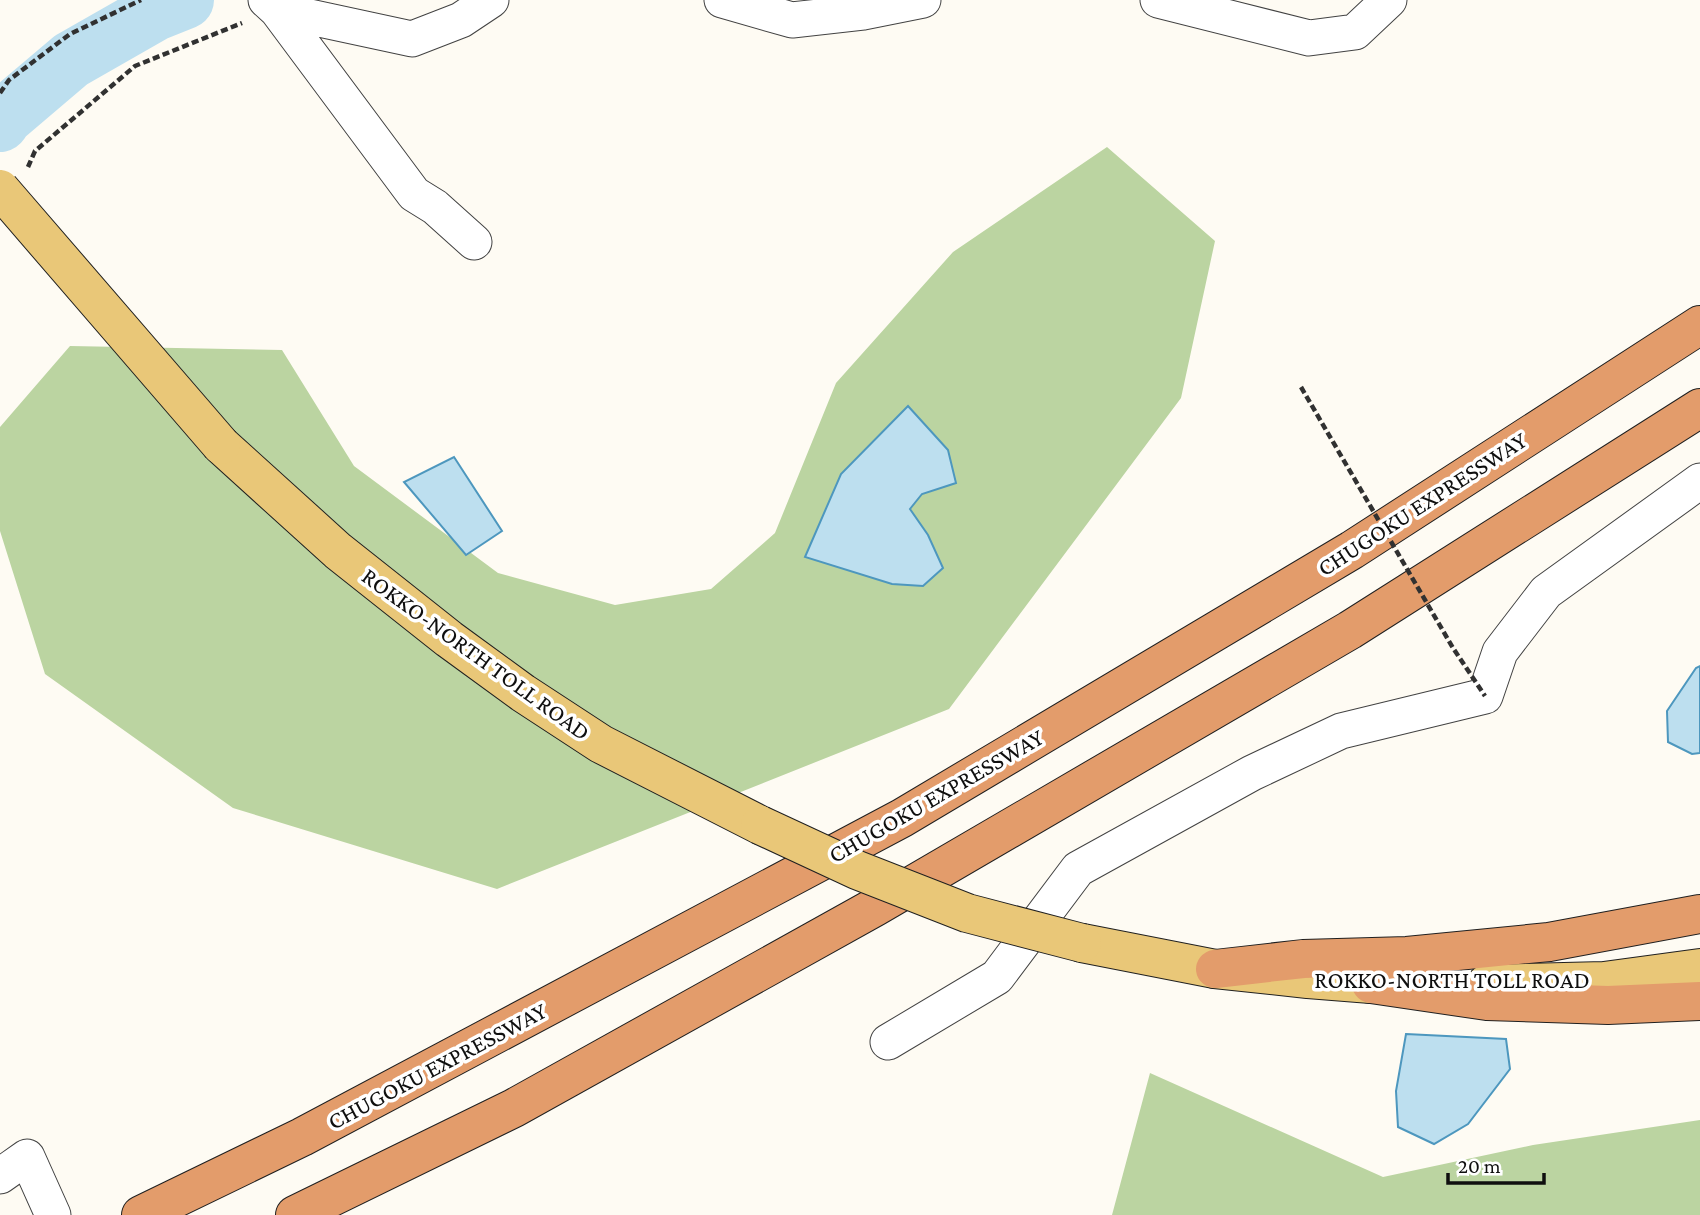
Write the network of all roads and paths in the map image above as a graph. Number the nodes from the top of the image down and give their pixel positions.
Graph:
1 (141, 0) edge
2 (491, 0) edge
3 (722, 0) edge
4 (923, 0) edge
5 (1158, 0) edge
6 (1389, 0) edge
7 (272, 5) edge
8 (0, 93) edge
9 (13, 181) edge
10 (474, 242) dead end
11 (1700, 325) edge
12 (1301, 387) dead end
13 (1700, 408) edge
14 (1700, 481) edge
15 (1485, 696) junction
16 (1700, 914) edge
17 (1700, 968) edge
18 (1215, 969) junction
19 (1371, 984) junction
20 (1700, 1001) edge
21 (888, 1042) dead end
22 (13, 1167) edge
23 (53, 1215) edge
24 (141, 1215) edge
25 (295, 1215) edge

1 - 8 path
2 - 7 street
3 - 4 street
5 - 6 street
7 - 9 path
7 - 10 street
9 - 18 main road, ROKKO-NORTH TOLL ROAD, bridge
11 - 24 highway, CHUGOKU EXPRESSWAY
12 - 15 path, bridge
13 - 25 highway
14 - 15 street
15 - 21 street
16 - 18 highway
17 - 19 main road, ROKKO-NORTH TOLL ROAD
18 - 19 main road, ROKKO-NORTH TOLL ROAD
19 - 20 highway
22 - 23 street

